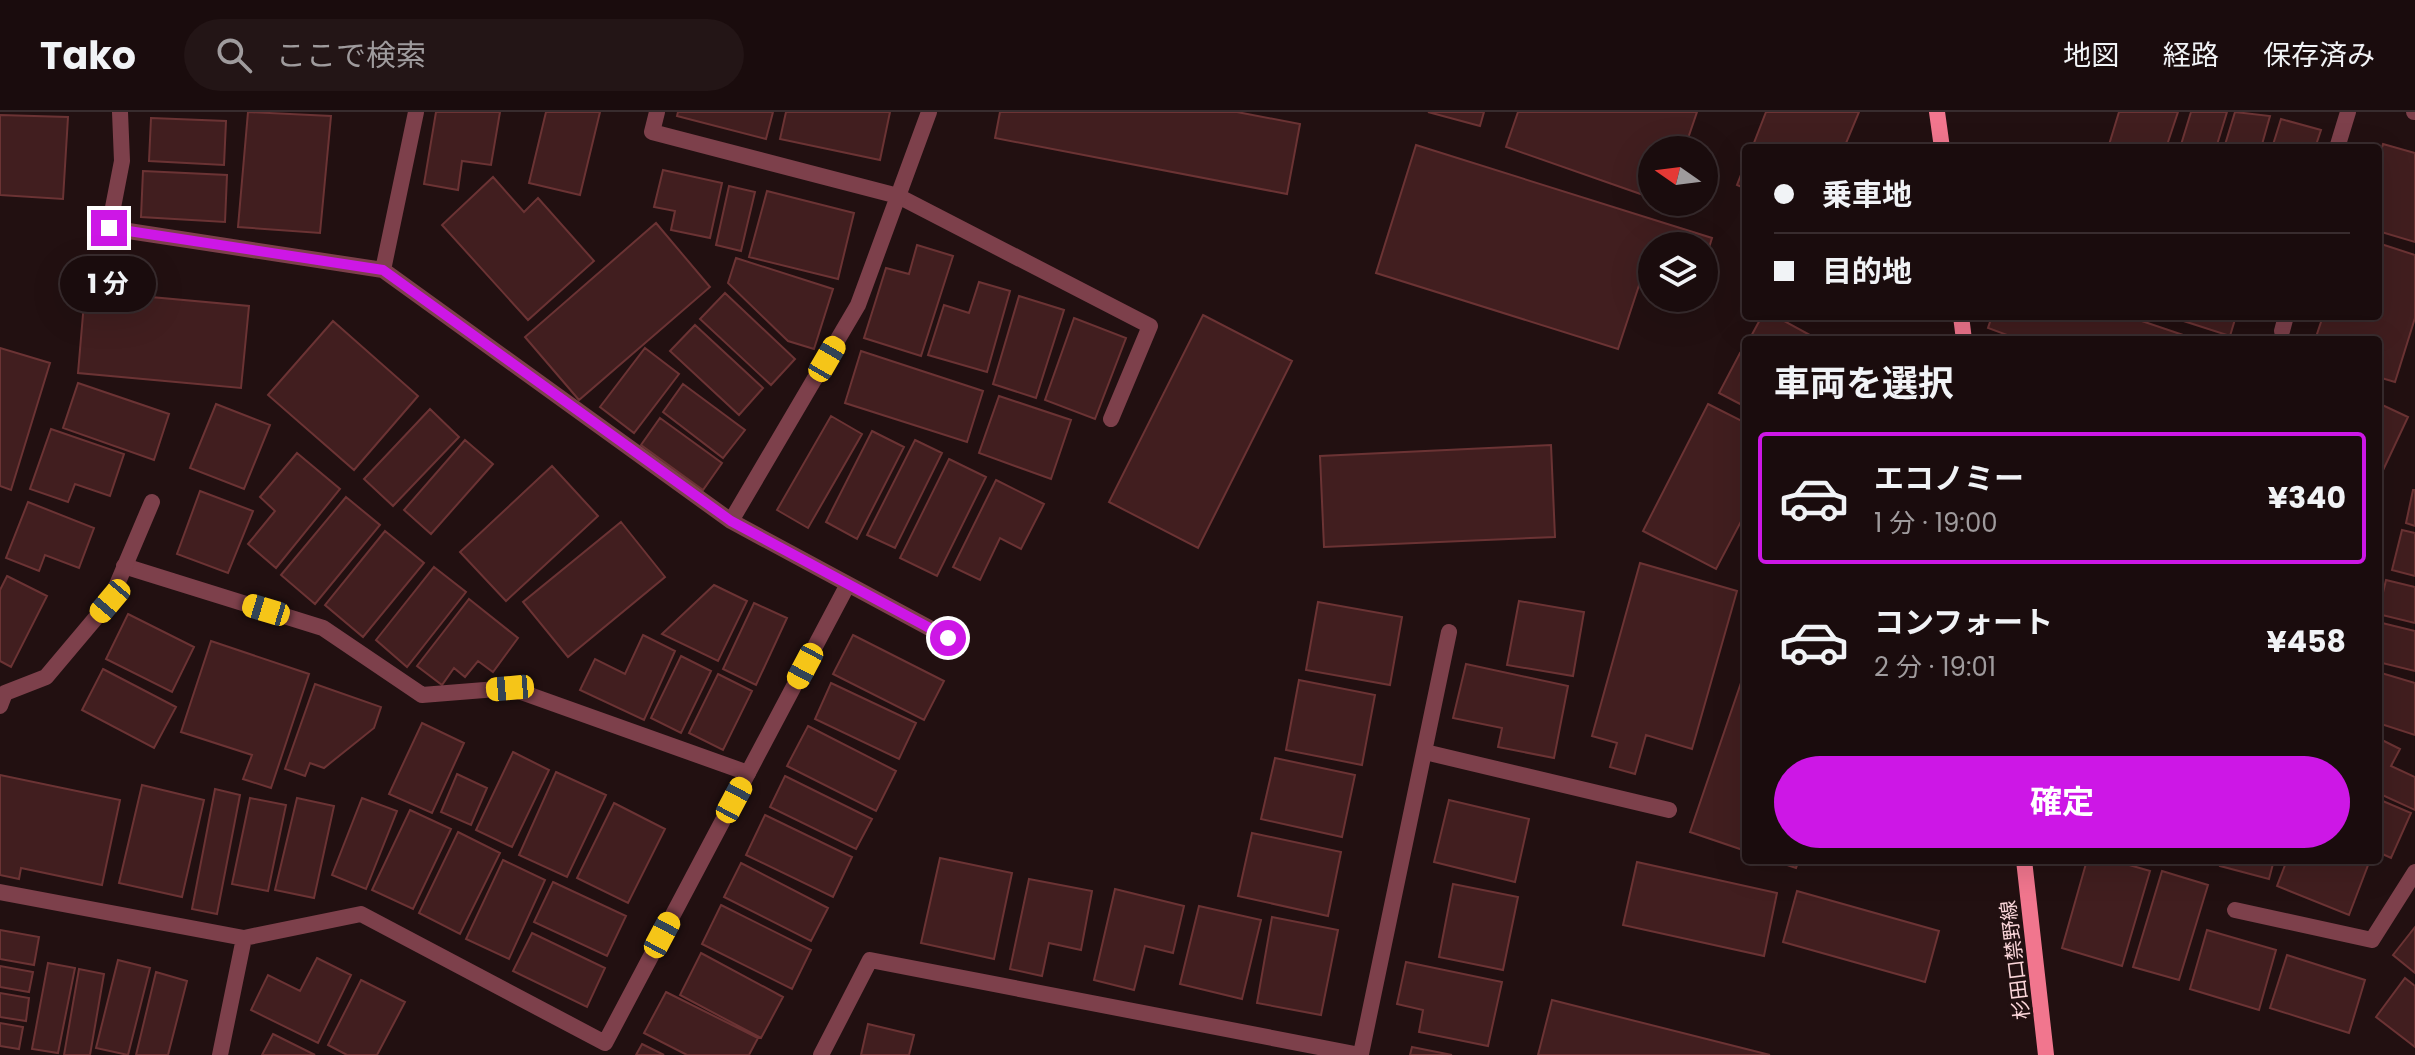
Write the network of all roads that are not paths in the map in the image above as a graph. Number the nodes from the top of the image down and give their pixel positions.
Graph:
1 (120, 112) edge
2 (416, 112) edge
3 (657, 112) edge
4 (929, 112) edge
5 (1937, 112) edge
6 (2348, 112) edge
7 (1941, 144) edge
8 (2338, 144) edge
9 (898, 196) junction
10 (383, 270) junction
11 (1111, 419) dead end
12 (152, 502) dead end
13 (731, 521) junction
14 (124, 566) junction
15 (847, 586) junction
16 (1449, 632) dead end
17 (948, 638) dead end
18 (0, 706) edge
19 (1425, 752) junction
20 (748, 773) junction
21 (1669, 810) dead end
22 (2024, 864) edge
23 (2415, 872) edge
24 (0, 892) edge
25 (2235, 910) dead end
26 (244, 938) junction
27 (220, 1055) edge
28 (821, 1055) edge
29 (1360, 1055) edge
30 (2046, 1055) edge

1 - 10 street
2 - 10 street
3 - 9 street
4 - 9 street
5 - 7 main road
6 - 8 street
9 - 11 street
9 - 13 street
10 - 13 street
12 - 14 street
13 - 15 street
14 - 18 street
14 - 20 street
15 - 17 street
15 - 20 street
16 - 19 street
19 - 21 street
19 - 29 street
20 - 26 street
22 - 30 main road, 杉田口禁野線
23 - 25 street
24 - 26 street
26 - 27 street
28 - 29 street

